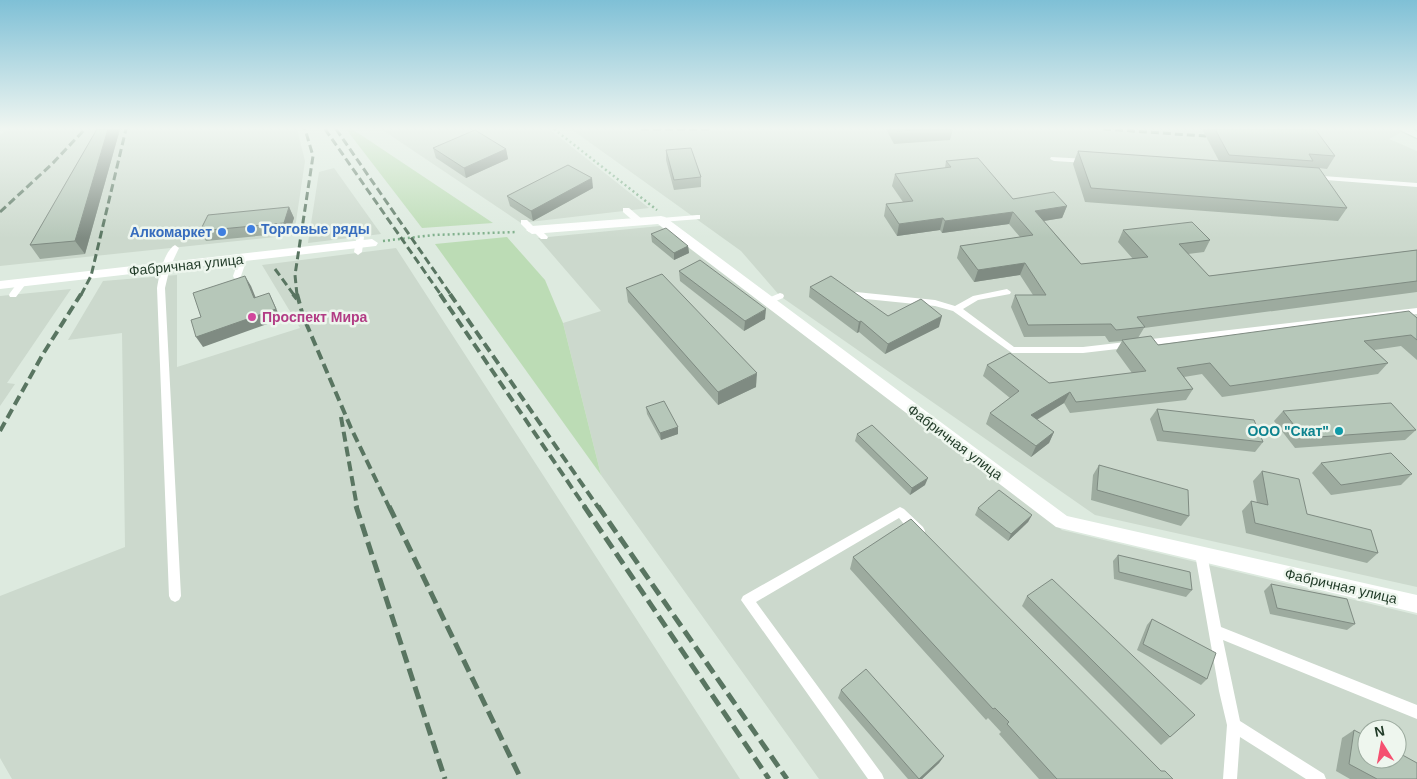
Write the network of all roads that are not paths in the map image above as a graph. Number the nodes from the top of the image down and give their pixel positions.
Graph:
1 (1309, 177) edge
2 (1417, 185) edge
3 (626, 210) dead end
4 (697, 217) dead end
5 (661, 220) junction
6 (640, 222) junction
7 (534, 230) road end
8 (362, 244) road end
9 (175, 248) dead end
10 (243, 259) junction
11 (166, 267) junction
12 (237, 276) edge
13 (22, 282) junction
14 (0, 285) edge
15 (1007, 292) dead end
16 (13, 295) dead end
17 (856, 295) edge
18 (956, 309) junction
19 (1417, 311) edge
20 (928, 540) edge
21 (1201, 554) junction
22 (175, 596) dead end
23 (1417, 604) edge
24 (1215, 631) junction
25 (1417, 712) edge
26 (1234, 725) junction
27 (876, 779) edge
28 (1230, 779) edge
29 (1320, 779) edge

1 - 2 lane
3 - 6 lane
4 - 5 lane
5 - 6 street
5 - 21 street, Фабричная улица
6 - 7 street
8 - 10 street, Фабричная улица
9 - 11 lane
10 - 11 street, Фабричная улица
10 - 12 lane
11 - 13 street, Фабричная улица
11 - 22 lane
13 - 14 street, Фабричная улица
13 - 16 lane
15 - 18 lane
17 - 18 lane
18 - 19 lane
20 - 27 lane
21 - 23 street, Фабричная улица
21 - 24 lane
24 - 25 lane
24 - 26 lane
26 - 28 lane
26 - 29 lane

